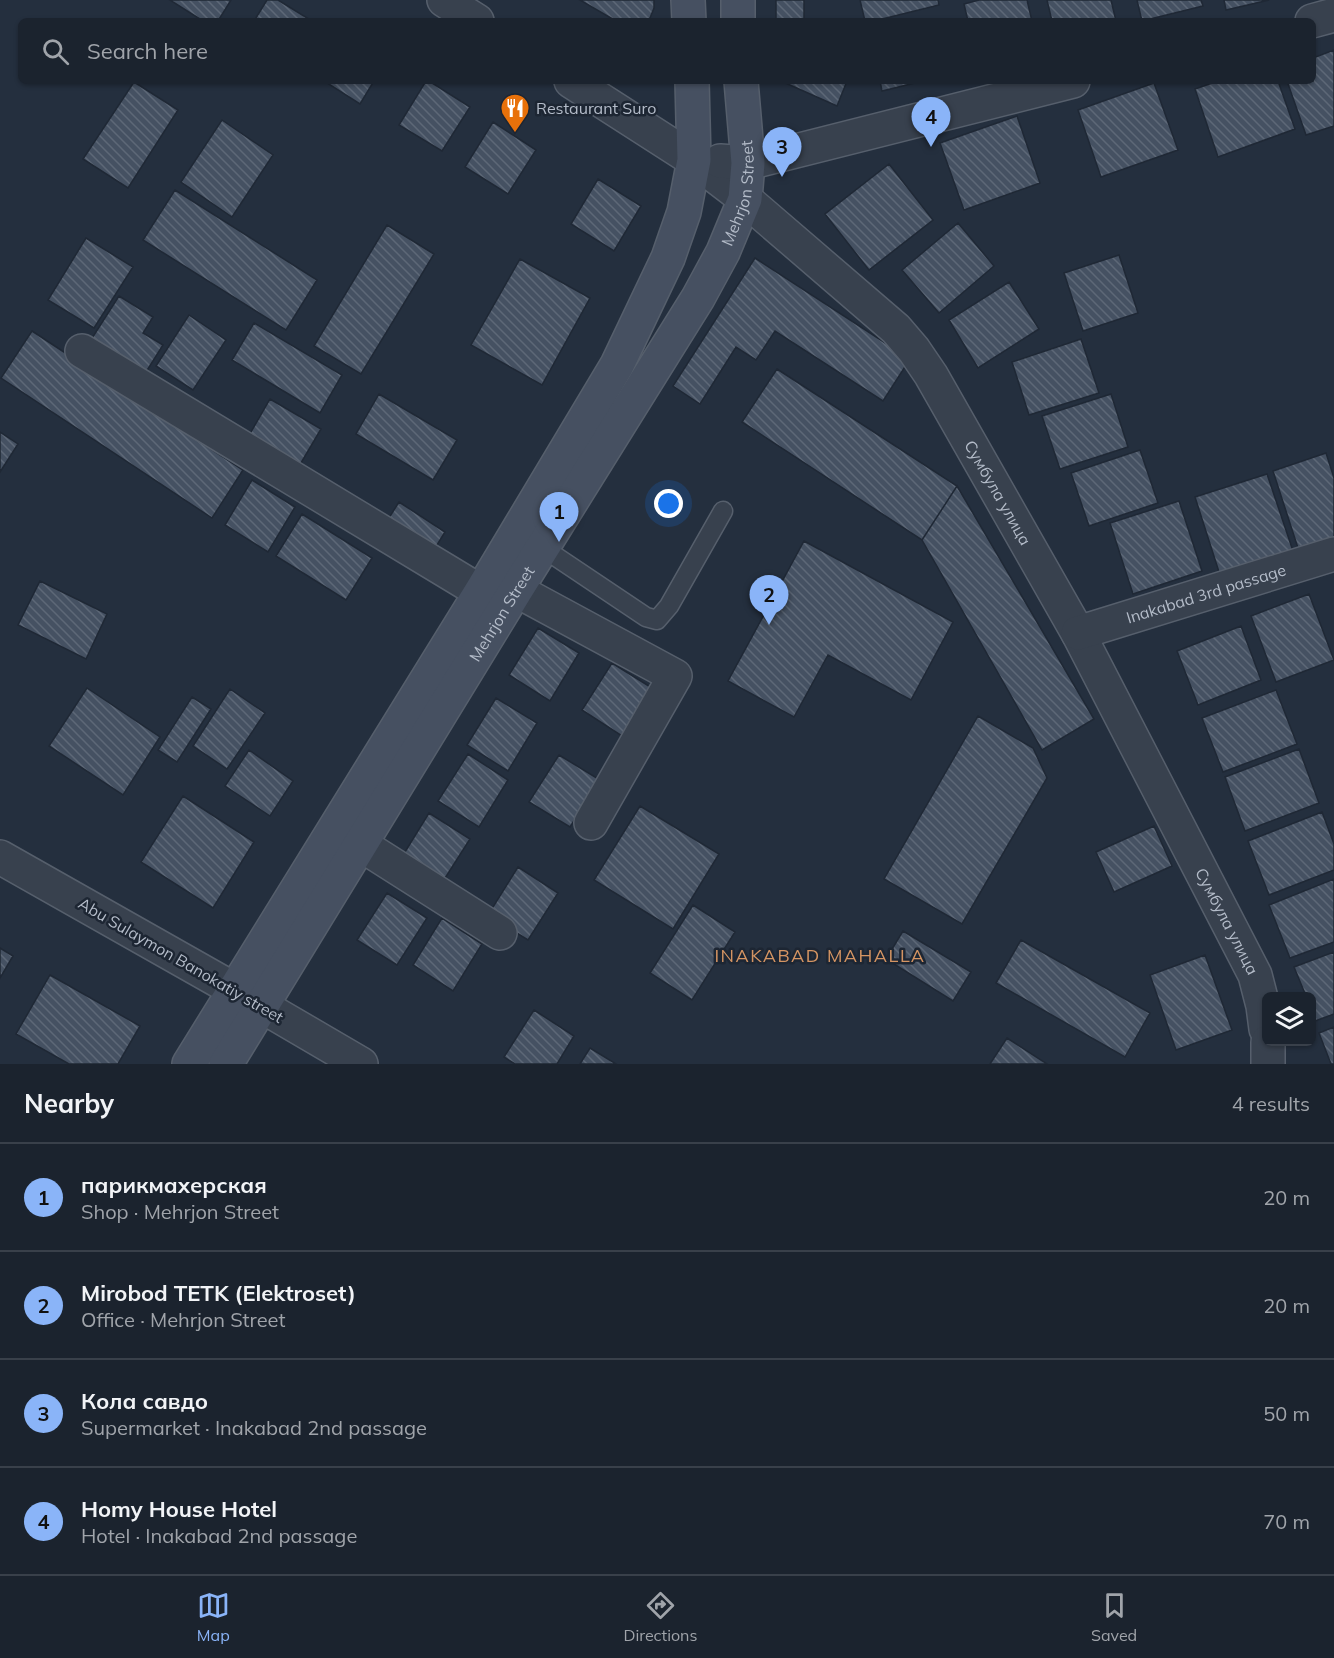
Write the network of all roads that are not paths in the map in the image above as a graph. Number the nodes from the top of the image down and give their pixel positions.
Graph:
1 (444, 0) edge
2 (688, 0) edge
3 (738, 0) edge
4 (1334, 15) edge
5 (472, 18) edge
6 (689, 18) edge
7 (738, 18) edge
8 (1316, 20) edge
9 (576, 84) edge
10 (692, 84) edge
11 (741, 84) edge
12 (1061, 84) edge
13 (694, 160) junction
14 (748, 163) junction
15 (745, 199) junction
16 (82, 351) dead end
17 (723, 511) dead end
18 (543, 548) junction
19 (1334, 554) edge
20 (516, 590) junction
21 (481, 592) junction
22 (1078, 633) junction
23 (591, 822) dead end
24 (360, 844) junction
25 (0, 857) edge
26 (500, 933) dead end
27 (248, 998) junction
28 (1262, 1002) edge
29 (1268, 1046) edge
30 (189, 1064) edge
31 (226, 1064) edge
32 (361, 1064) edge
33 (1268, 1064) edge

1 - 5 street
2 - 6 main road
3 - 7 main road
4 - 8 street
9 - 13 street, Сумбула улица
10 - 13 main road, Mehrjon Street
11 - 14 main road, Mehrjon Street
12 - 14 street
13 - 14 street
13 - 15 street, Сумбула улица
13 - 21 main road, Mehrjon Street
14 - 15 main road, Mehrjon Street
15 - 18 main road, Mehrjon Street
15 - 22 street, Сумбула улица
16 - 21 street
17 - 18 lane
18 - 20 main road, Mehrjon Street
19 - 22 street, Inakabad 3rd passage
20 - 23 street
20 - 24 main road, Mehrjon Street
21 - 27 main road, Mehrjon Street
22 - 28 street, Сумбула улица
24 - 26 street
24 - 27 main road, Mehrjon Street
25 - 27 street, Abu Sulaymon Banokatiy street
27 - 30 main road, Mehrjon Street
27 - 31 main road, Mehrjon Street
27 - 32 street, Abu Sulaymon Banokatiy street
29 - 33 street

